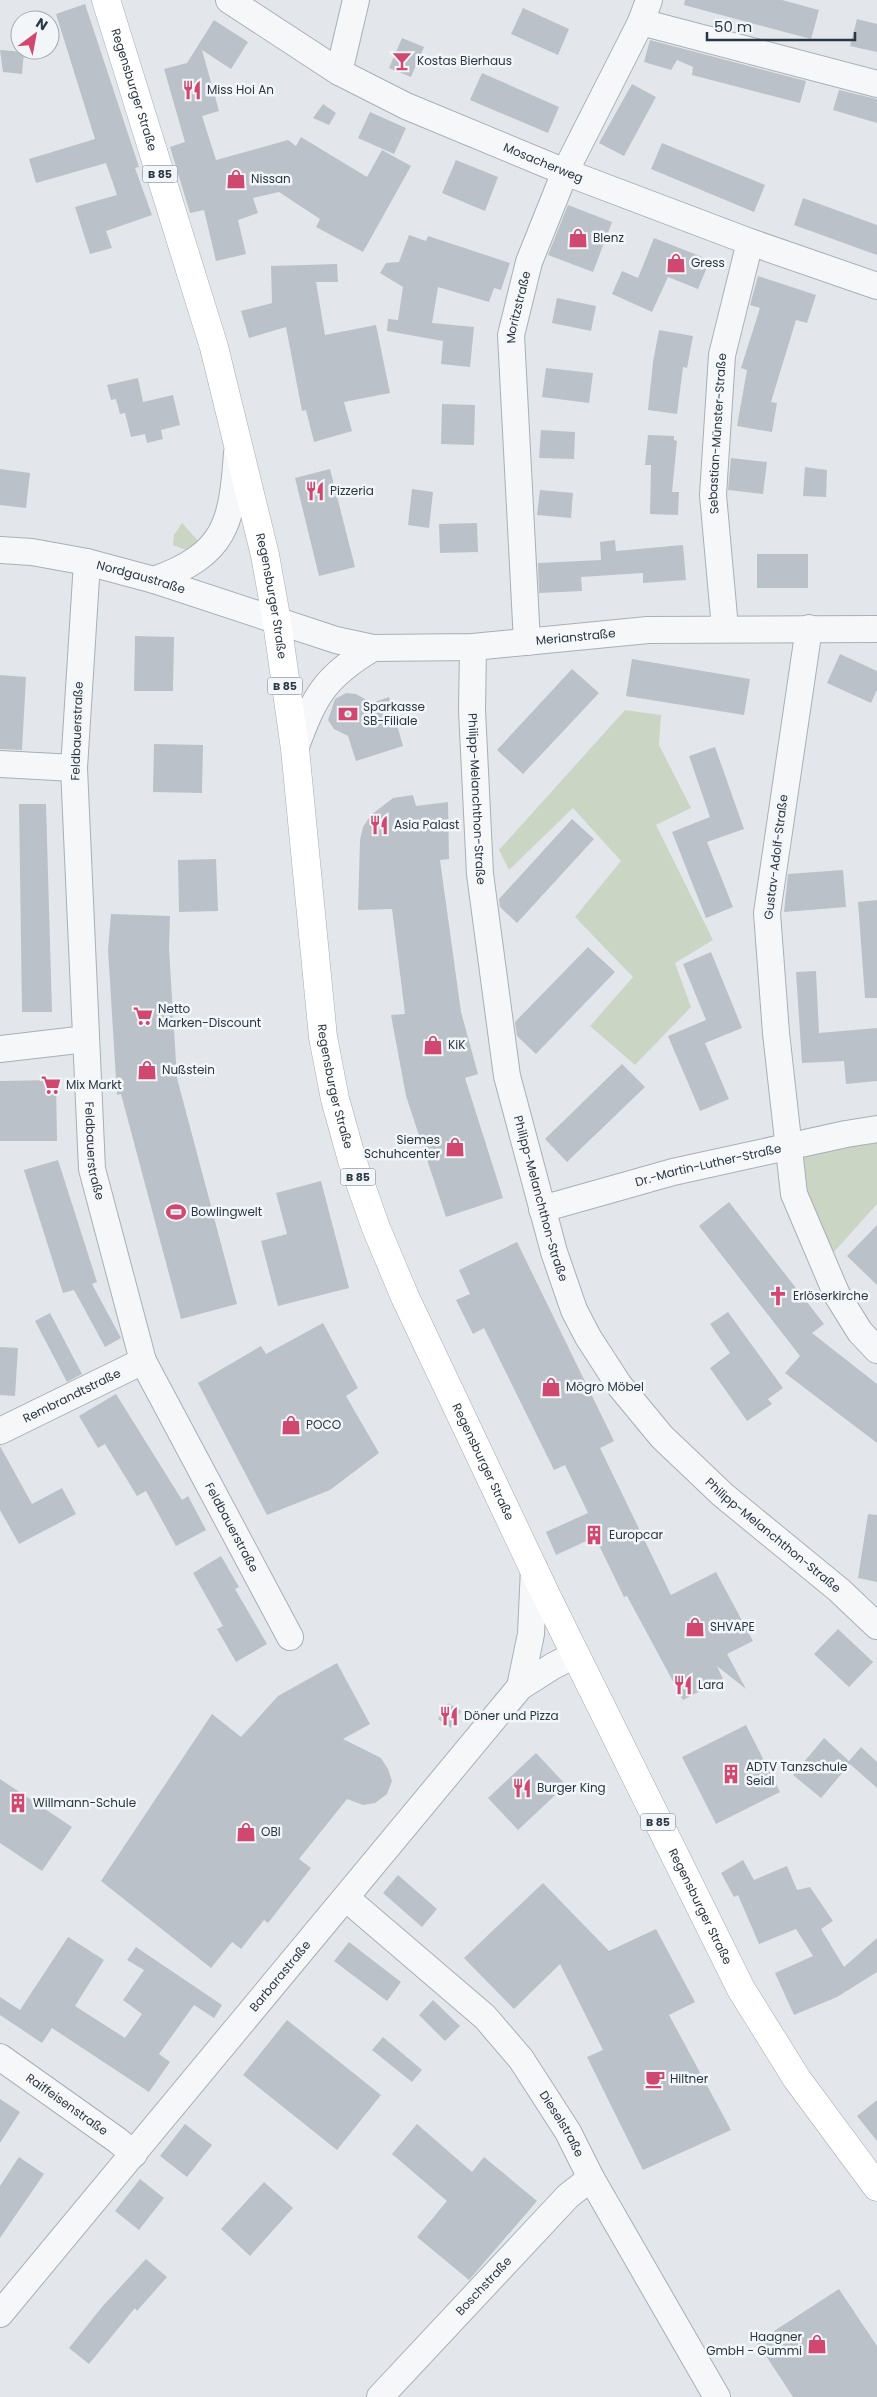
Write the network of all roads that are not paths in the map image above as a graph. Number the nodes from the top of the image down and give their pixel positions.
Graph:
1 (106, 0) edge
2 (229, 0) edge
3 (356, 0) edge
4 (646, 11) edge
5 (339, 72) junction
6 (877, 84) edge
7 (565, 172) junction
8 (750, 242) junction
9 (877, 286) edge
10 (238, 439) junction
11 (0, 550) edge
12 (87, 562) junction
13 (154, 580) junction
14 (277, 622) junction
15 (725, 628) junction
16 (809, 628) junction
17 (877, 629) edge
18 (527, 642) junction
19 (473, 647) junction
20 (373, 648) junction
21 (295, 749) junction
22 (0, 764) edge
23 (74, 768) junction
24 (86, 1039) junction
25 (0, 1049) edge
26 (877, 1129) edge
27 (788, 1147) junction
28 (542, 1210) junction
29 (877, 1350) edge
30 (143, 1361) junction
31 (0, 1431) edge
32 (534, 1568) junction
33 (877, 1626) edge
34 (290, 1637) dead end
35 (575, 1655) junction
36 (520, 1687) junction
37 (346, 1898) junction
38 (0, 2057) edge
39 (134, 2154) junction
40 (591, 2178) junction
41 (877, 2187) edge
42 (0, 2314) edge
43 (380, 2397) edge
44 (717, 2397) edge

1 - 10 main road, Regensburger Straße / B 85
2 - 5 street, Mosacherweg
3 - 5 street
4 - 6 street
4 - 7 street, Moritzstraße
5 - 7 street, Mosacherweg
7 - 8 street, Mosacherweg
7 - 18 street, Moritzstraße
8 - 9 street, Mosacherweg
8 - 15 street, Sebastian-Münster-Straße
10 - 13 street
10 - 14 main road, Regensburger Straße / B 85
11 - 12 street, Nordgaustraße
12 - 13 street, Nordgaustraße
12 - 23 street, Feldbauerstraße
13 - 14 street, Nordgaustraße
14 - 20 street, Merianstraße
14 - 21 main road, Regensburger Straße / B 85
15 - 16 street, Merianstraße
15 - 18 street, Merianstraße
16 - 17 street, Merianstraße
16 - 27 street, Gustav-Adolf-Straße
18 - 19 street, Merianstraße
19 - 20 street, Merianstraße
19 - 28 street, Philipp-Melanchthon-Straße
20 - 21 street
21 - 32 main road, Regensburger Straße / B 85
22 - 23 street
23 - 24 street, Feldbauerstraße
24 - 25 street
24 - 30 street, Feldbauerstraße
26 - 27 street, Dr.-Martin-Luther-Straße
27 - 28 street, Dr.-Martin-Luther-Straße
27 - 29 street, Gustav-Adolf-Straße
28 - 33 street, Philipp-Melanchthon-Straße
30 - 31 street, Rembrandtstraße
30 - 34 street, Feldbauerstraße
32 - 35 main road, Regensburger Straße / B 85
32 - 36 street
35 - 36 street, Barbarastraße
35 - 41 main road, Regensburger Straße / B 85
36 - 37 street, Barbarastraße
37 - 39 street, Barbarastraße
37 - 40 street, Dieselstraße
38 - 39 street, Raiffeisenstraße
39 - 42 street, Barbarastraße
40 - 43 street, Boschstraße
40 - 44 street, Dieselstraße

